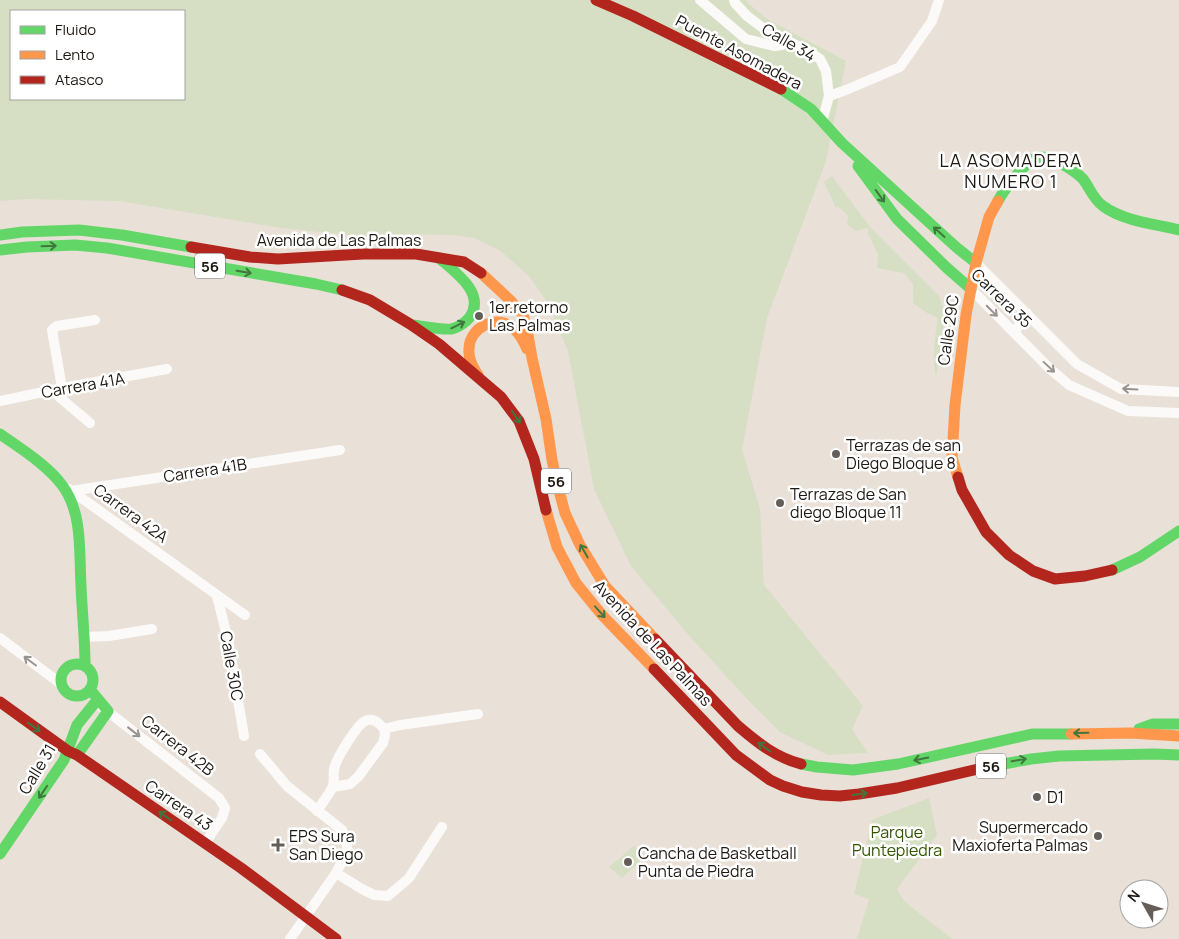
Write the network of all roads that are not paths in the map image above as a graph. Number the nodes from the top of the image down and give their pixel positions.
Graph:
1 (596, 0) edge
2 (700, 0) edge
3 (734, 0) edge
4 (939, 0) edge
5 (789, 41) junction
6 (829, 96) junction
7 (811, 109) joint
8 (822, 122) junction
9 (842, 143) junction
10 (1179, 230) edge
11 (0, 235) edge
12 (0, 250) edge
13 (438, 257) junction
14 (976, 263) junction
15 (970, 289) junction
16 (1027, 313) junction
17 (95, 320) dead end
18 (410, 324) junction
19 (1014, 333) junction
20 (532, 358) junction
21 (167, 370) dead end
22 (483, 382) junction
23 (62, 388) junction
24 (50, 390) junction
25 (1179, 392) edge
26 (0, 400) edge
27 (1179, 412) edge
28 (90, 423) dead end
29 (0, 434) edge
30 (340, 450) dead end
31 (67, 488) junction
32 (1179, 531) edge
33 (217, 596) junction
34 (245, 616) dead end
35 (152, 629) dead end
36 (0, 638) edge
37 (84, 639) junction
38 (79, 664) junction
39 (61, 684) junction
40 (91, 697) junction
41 (0, 702) edge
42 (108, 711) junction
43 (478, 714) dead end
44 (1179, 724) edge
45 (384, 729) junction
46 (1132, 733) junction
47 (244, 736) dead end
48 (1179, 736) edge
49 (72, 753) junction
50 (260, 754) dead end
51 (1179, 755) edge
52 (333, 787) junction
53 (316, 810) junction
54 (442, 827) dead end
55 (205, 843) junction
56 (0, 854) edge
57 (336, 873) junction
58 (307, 916) junction
59 (290, 939) edge
60 (336, 939) edge

1 - 7 main road, Puente Asomadera
2 - 5 street
3 - 5 street, Calle 34
4 - 6 street
5 - 6 street, Calle 34
6 - 8 street, Calle 34
7 - 8 main road, Carrera 35
8 - 9 main road, Carrera 35
14 -> 9 main road, Carrera 35
9 -> 15 main road, Carrera 35
10 - 14 main road, Calle 29C
11 - 13 main road, Avenida de Las Palmas / 56
12 -> 18 main road, Avenida de Las Palmas / 56
18 -> 13 main road
13 - 20 main road, Avenida de Las Palmas / 56
14 - 15 main road, Calle 29C
14 - 16 street, Carrera 35
15 -> 19 street, Carrera 35
15 - 32 main road, Calle 29C
16 - 19 street
25 -> 16 street, Carrera 35
17 - 23 street
18 - 22 main road, Avenida de Las Palmas / 56
19 -> 27 street, Carrera 35
20 - 22 main road
46 -> 20 main road, Avenida de Las Palmas / 56
21 - 23 street, Carrera 41A
22 -> 51 main road, Avenida de Las Palmas / 56
23 - 24 street, Carrera 41A
24 - 26 street, Carrera 41A
24 - 28 street
29 - 31 main road, Carrera 42A
30 - 31 street, Carrera 41B
31 - 33 street, Carrera 42A
31 - 37 main road
33 - 34 street, Carrera 42A
33 - 47 street, Calle 30C
35 - 37 street
39 -> 36 street
37 - 38 main road
38 - 39 main road
38 - 40 main road
39 - 40 main road
40 - 42 main road, Carrera 42B
40 - 49 main road, Calle 31
41 -> 49 main road, Carrera 43
42 - 49 main road, Calle 31
42 -> 55 street, Carrera 42B
43 - 45 street
44 - 46 main road
45 - 52 street
45 - 52 street
46 - 48 main road, Avenida de Las Palmas / 56
55 -> 49 main road, Carrera 43
49 -> 56 main road, Calle 31
50 - 53 street
52 - 53 street
53 - 57 street
54 - 57 street
55 - 58 main road, Carrera 43
57 - 58 street
58 - 59 street
58 - 60 main road, Carrera 43

